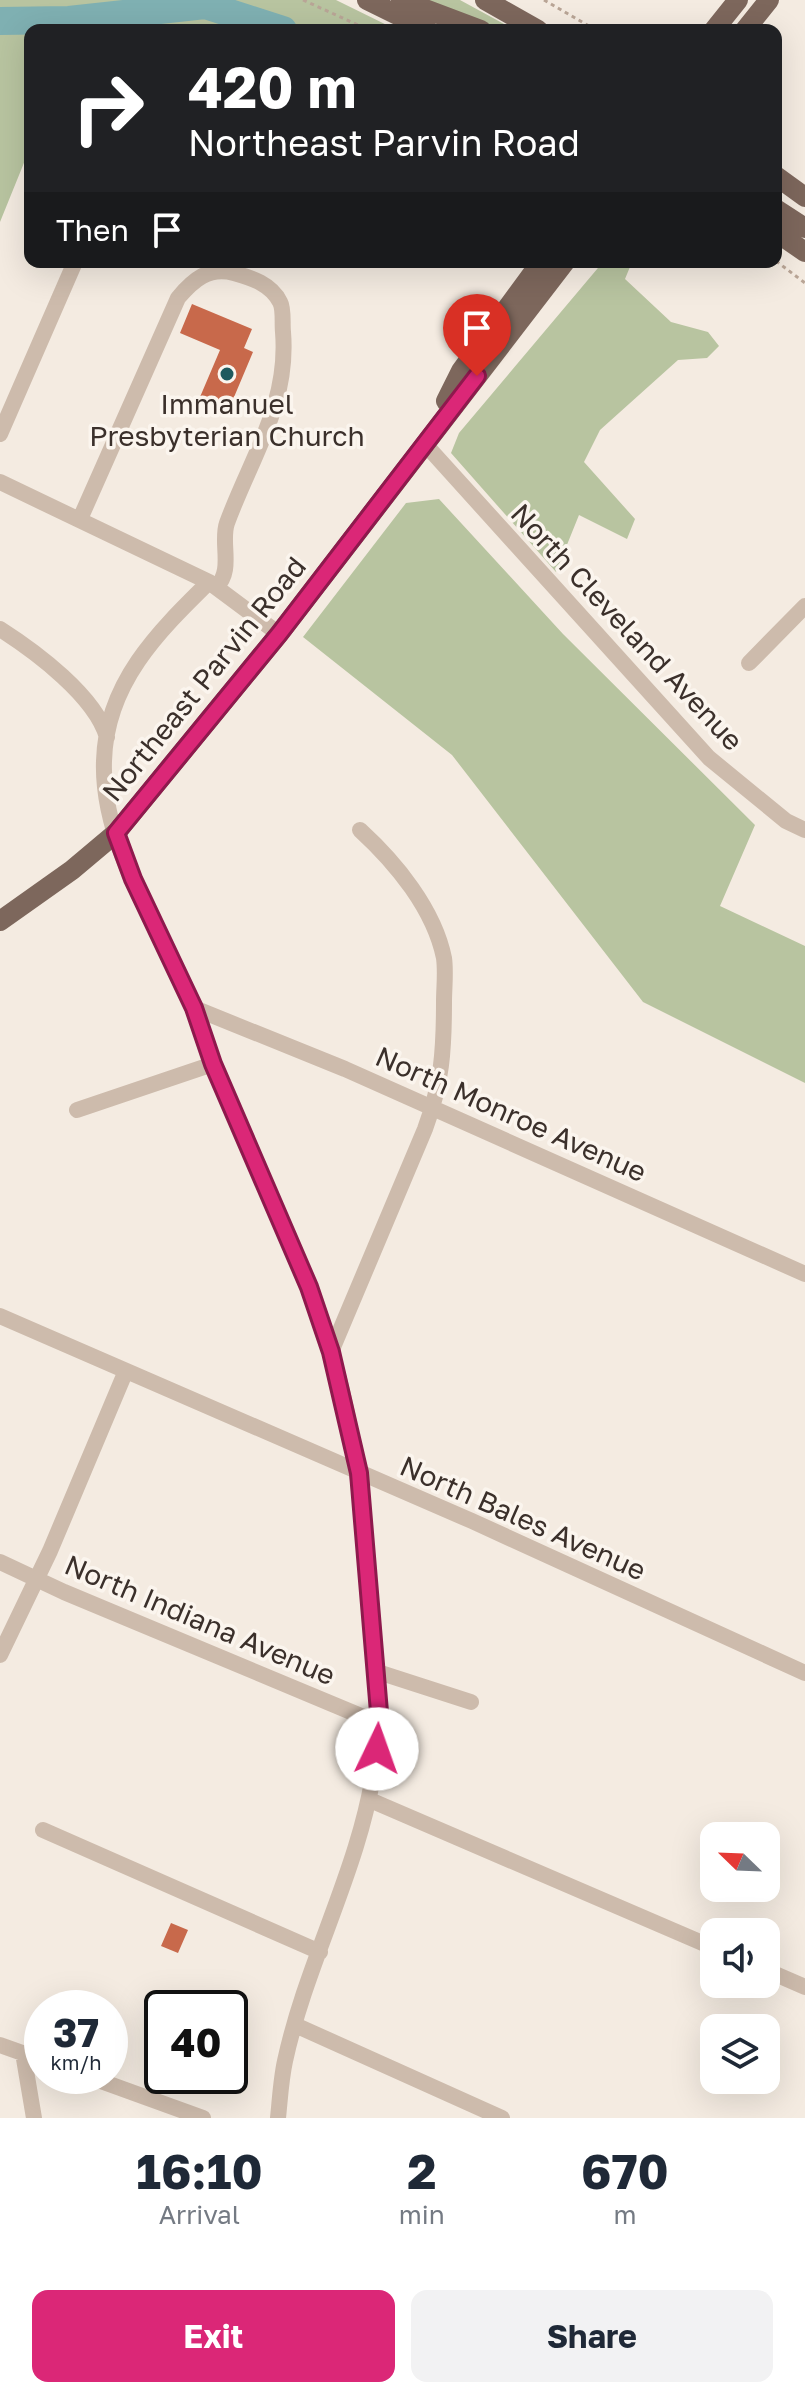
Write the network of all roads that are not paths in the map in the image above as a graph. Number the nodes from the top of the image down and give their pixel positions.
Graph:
1 (367, 0) edge
2 (401, 0) edge
3 (485, 0) edge
4 (738, 0) edge
5 (769, 0) edge
6 (416, 24) edge
7 (465, 24) edge
8 (527, 24) edge
9 (719, 24) edge
10 (750, 24) edge
11 (782, 180) edge
12 (805, 197) edge
13 (782, 213) edge
14 (805, 228) edge
15 (782, 236) edge
16 (805, 252) edge
17 (72, 268) edge
18 (537, 268) edge
19 (560, 268) edge
20 (0, 434) edge
21 (425, 444) junction
22 (0, 482) edge
23 (80, 519) junction
24 (212, 584) junction
25 (805, 606) edge
26 (0, 629) edge
27 (279, 634) junction
28 (749, 663) dead end
29 (107, 737) junction
30 (360, 830) dead end
31 (805, 830) edge
32 (116, 833) junction
33 (0, 921) edge
34 (194, 1008) junction
35 (213, 1064) junction
36 (433, 1108) junction
37 (77, 1110) dead end
38 (805, 1274) edge
39 (0, 1316) edge
40 (331, 1352) junction
41 (125, 1373) junction
42 (359, 1473) junction
43 (0, 1562) edge
44 (36, 1579) junction
45 (0, 1655) edge
46 (375, 1671) junction
47 (805, 1673) edge
48 (471, 1702) dead end
49 (380, 1724) junction
50 (370, 1800) junction
51 (43, 1830) dead end
52 (700, 1942) edge
53 (320, 1952) junction
54 (780, 1976) edge
55 (805, 1987) edge
56 (295, 2025) junction
57 (0, 2045) edge
58 (23, 2053) joint
59 (128, 2091) edge
60 (34, 2118) edge
61 (203, 2118) edge
62 (278, 2118) edge
63 (502, 2118) edge

1 - 6 main road
2 - 7 main road
3 - 8 main road
4 - 9 main road
5 - 10 main road
11 - 12 main road
13 - 14 main road
15 - 16 main road
17 - 20 street
18 - 21 main road, Northeast Parvin Road
19 - 21 main road, Northeast Parvin Road
21 - 27 main road, Northeast Parvin Road
21 - 31 street, North Cleveland Avenue
22 - 23 street
23 - 24 street
23 - 24 street
24 - 27 street
24 - 29 street
25 - 28 street
26 - 29 street
27 - 32 main road, Northeast Parvin Road
29 - 32 street
30 - 36 street
32 - 33 main road, Northeast Parvin Road
32 - 34 street
34 - 35 street
34 - 36 street, North Monroe Avenue
35 - 37 street
35 - 40 street
36 - 38 street, North Monroe Avenue
36 - 40 street
39 - 41 street, North Bales Avenue
40 - 42 street
41 - 42 street, North Bales Avenue
41 - 44 street
42 - 46 street
42 - 47 street, North Bales Avenue
43 - 44 street, North Indiana Avenue
44 - 45 street
44 - 49 street, North Indiana Avenue
46 - 48 street
46 - 49 street
49 - 50 street
50 - 52 street
50 - 53 street
51 - 53 street
53 - 56 street
54 - 55 street
56 - 62 street
56 - 63 street
57 - 58 street
58 - 60 street
59 - 61 street

